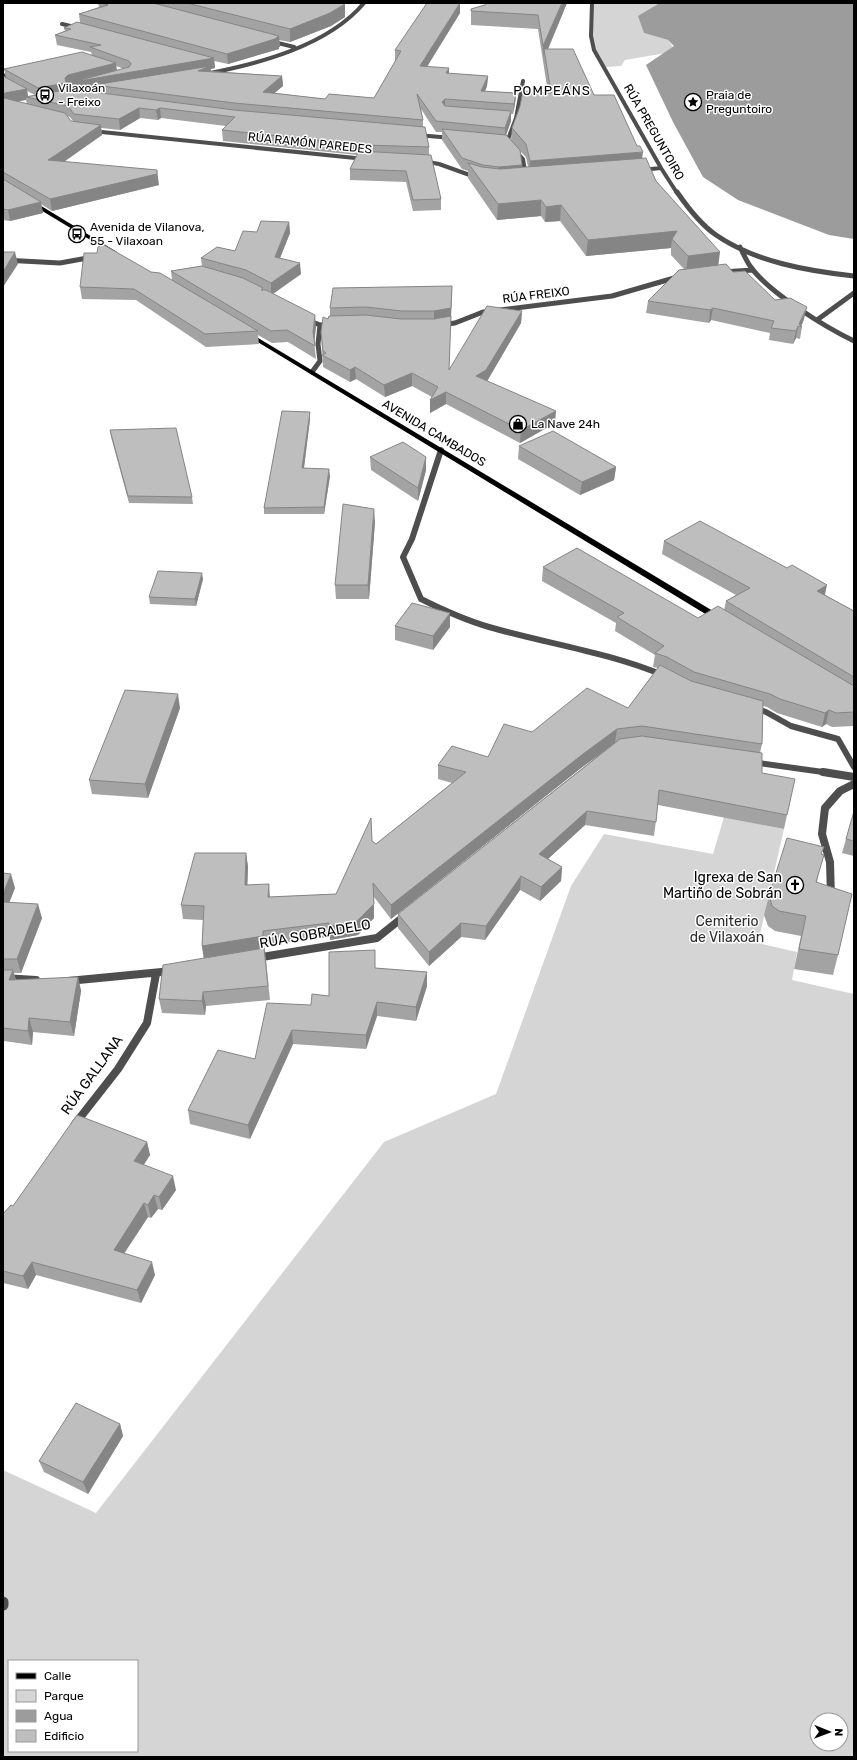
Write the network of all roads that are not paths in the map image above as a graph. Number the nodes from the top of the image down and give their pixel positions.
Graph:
1 (364, 3) edge
2 (592, 3) edge
3 (62, 24) dead end
4 (85, 30) edge
5 (264, 39) edge
6 (294, 47) junction
7 (222, 66) edge
8 (229, 68) junction
9 (24, 71) edge
10 (199, 75) edge
11 (3, 76) edge
12 (523, 81) dead end
13 (508, 117) edge
14 (516, 118) junction
15 (86, 130) edge
16 (414, 134) edge
17 (460, 138) edge
18 (499, 142) edge
19 (507, 142) junction
20 (372, 159) edge
21 (420, 161) edge
22 (661, 168) junction
23 (638, 170) edge
24 (526, 179) junction
25 (534, 179) edge
26 (482, 180) edge
27 (520, 180) edge
28 (23, 197) edge
29 (740, 247) junction
30 (97, 256) edge
31 (123, 258) edge
32 (3, 260) edge
33 (753, 270) junction
34 (716, 273) edge
35 (686, 275) edge
36 (854, 276) edge
37 (854, 293) edge
38 (306, 318) edge
39 (817, 320) junction
40 (340, 324) edge
41 (320, 325) junction
42 (434, 327) edge
43 (244, 331) edge
44 (854, 341) edge
45 (312, 372) junction
46 (441, 450) junction
47 (729, 624) edge
48 (670, 679) edge
49 (743, 705) edge
50 (742, 760) edge
51 (854, 767) edge
52 (854, 778) edge
53 (854, 784) edge
54 (831, 902) edge
55 (415, 908) edge
56 (249, 959) edge
57 (179, 970) edge
58 (156, 974) junction
59 (3, 978) edge
60 (44, 981) edge
61 (59, 981) edge
62 (71, 1130) edge

1 - 6 street
2 - 22 street, RÚA PREGUNTOIRO
3 - 4 street
5 - 6 street
6 - 8 street
7 - 8 street
8 - 10 street
9 - 11 street
12 - 14 street
13 - 14 street
14 - 19 street
15 - 20 street, RÚA RAMÓN PAREDES
16 - 17 street
18 - 19 street
19 - 24 street
21 - 26 street
22 - 23 street
22 - 29 street, RÚA PREGUNTOIRO
24 - 25 street
24 - 27 street
28 - 31 main road
29 - 33 street
29 - 36 street, RÚA PREGUNTOIRO
30 - 32 street
33 - 34 street
33 - 39 street
35 - 42 street, RÚA FREIXO
37 - 39 street
38 - 41 street
39 - 44 street
40 - 41 street
41 - 45 street
43 - 45 main road, AVENIDA CAMBADOS
45 - 46 main road, AVENIDA CAMBADOS
46 - 47 main road, AVENIDA CAMBADOS
46 - 48 street
49 - 51 street
50 - 52 street
53 - 54 street
55 - 56 street, RÚA SOBRADELO
57 - 58 street
58 - 61 street
58 - 62 street, RÚA GALLANA
59 - 60 street

